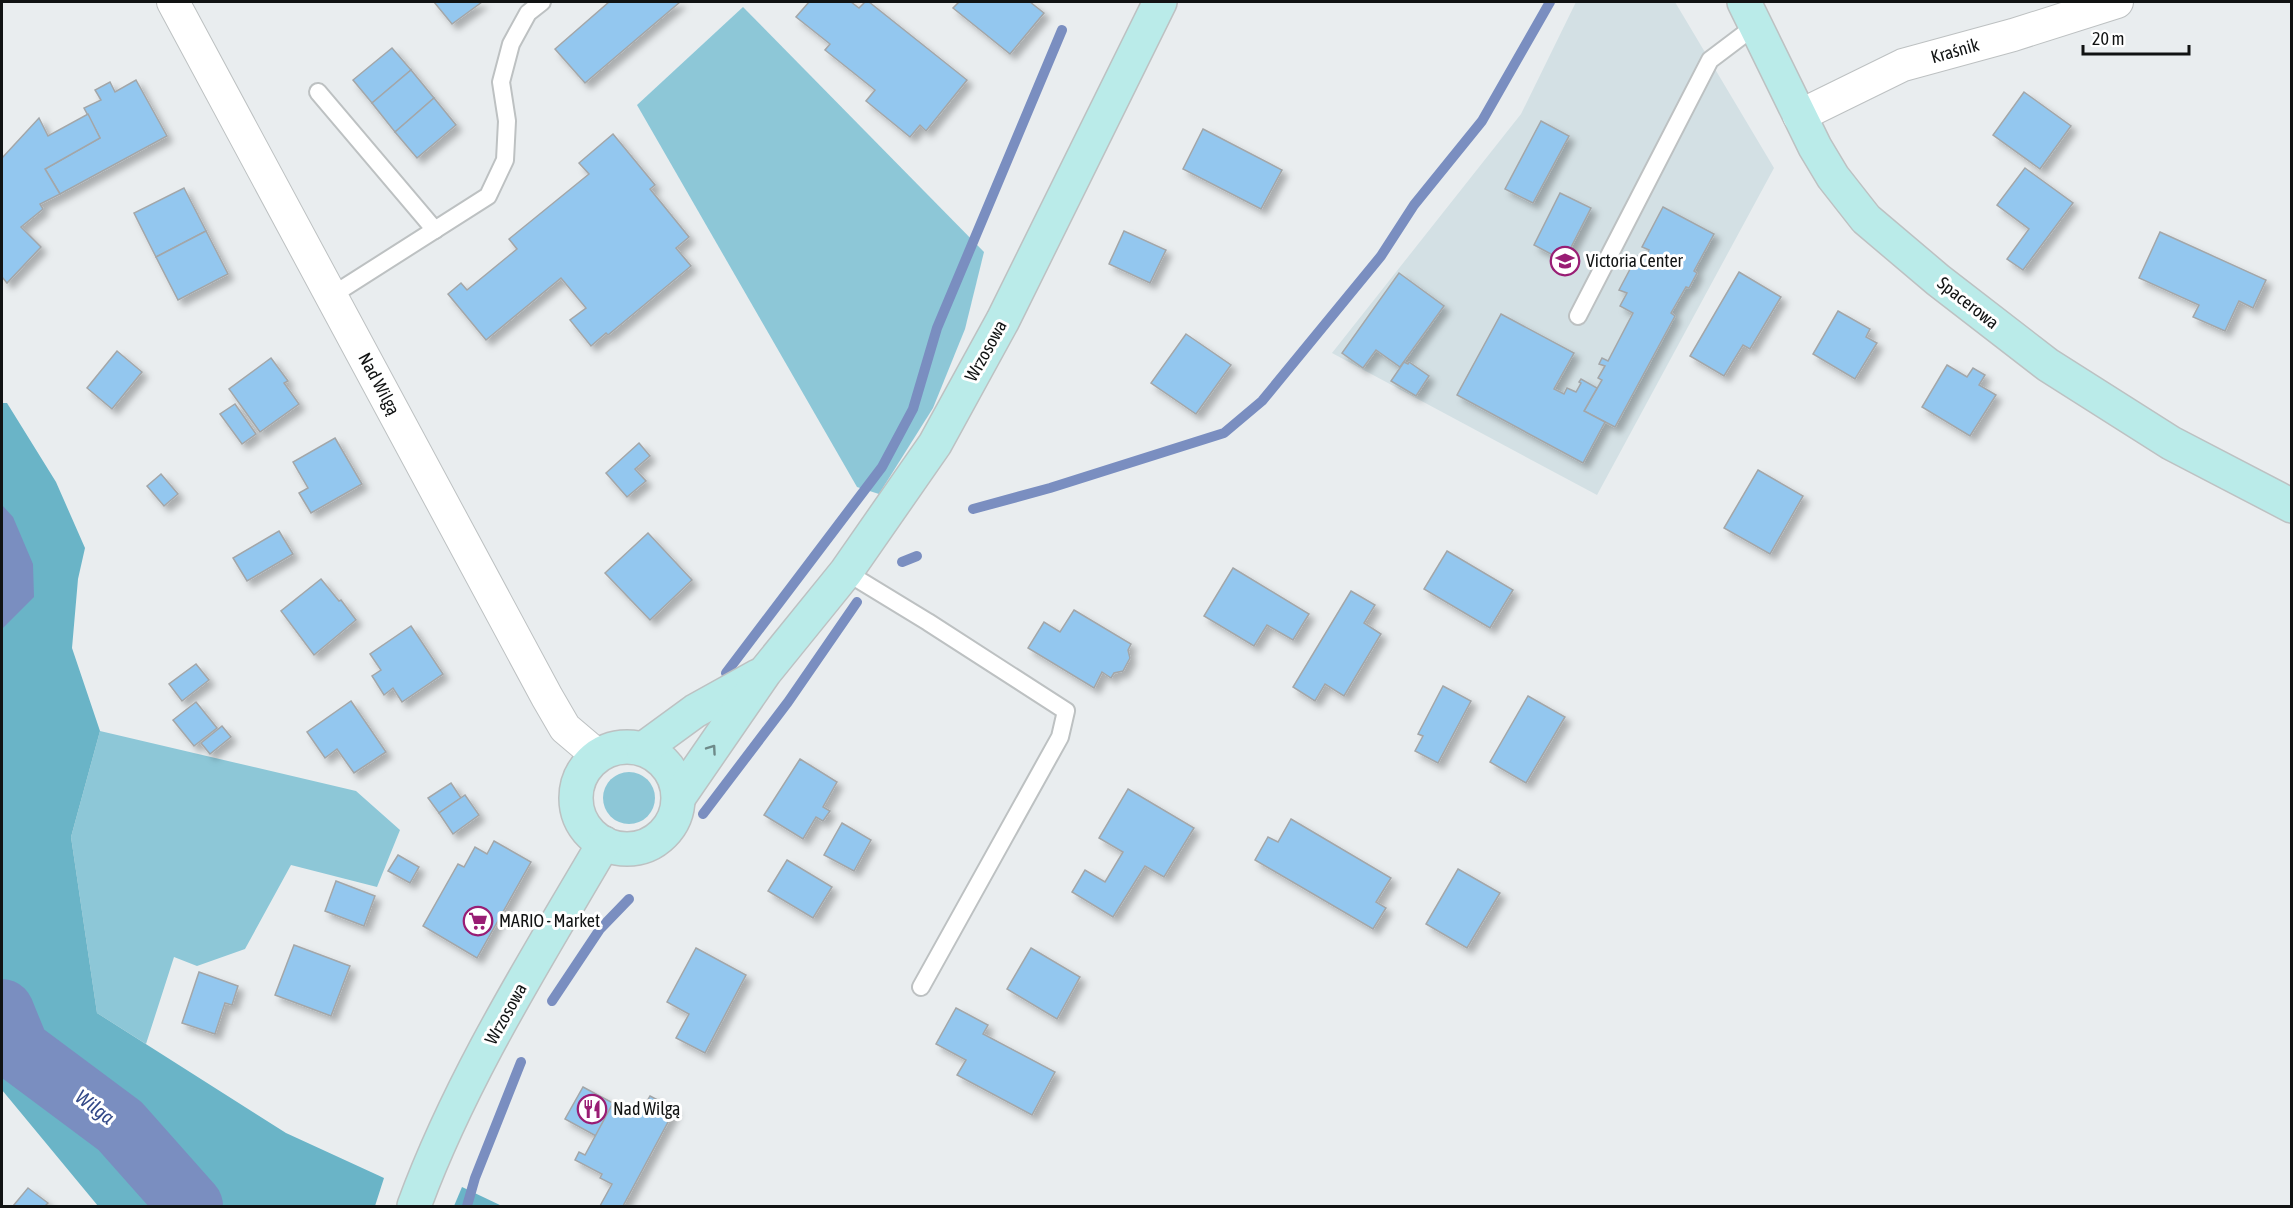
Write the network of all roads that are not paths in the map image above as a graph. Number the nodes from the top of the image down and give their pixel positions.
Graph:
1 (173, 2) edge
2 (542, 2) edge
3 (1160, 2) edge
4 (2116, 2) edge
5 (1749, 14) edge
6 (318, 92) dead end
7 (1799, 116) junction
8 (435, 230) junction
9 (331, 296) junction
10 (1578, 316) dead end
11 (2292, 506) edge
12 (846, 572) junction
13 (765, 672) junction
14 (643, 749) junction
15 (598, 756) junction
16 (679, 797) junction
17 (604, 843) junction
18 (921, 987) dead end
19 (416, 1199) edge

1 - 9 street, Nad Wilgą
2 - 8 lane
3 - 12 street, Wrzosowa
4 - 7 street, Kraśnik
5 - 7 street, Spacerowa
5 - 10 lane
6 - 8 lane
7 - 11 street, Spacerowa
8 - 9 lane
9 - 15 street, Nad Wilgą
12 - 13 street, Wrzosowa
12 - 18 lane
13 - 14 street, Wrzosowa
16 -> 13 street, Wrzosowa
14 - 15 street
14 - 16 street
15 - 17 street
16 - 17 street
17 - 19 street, Wrzosowa

